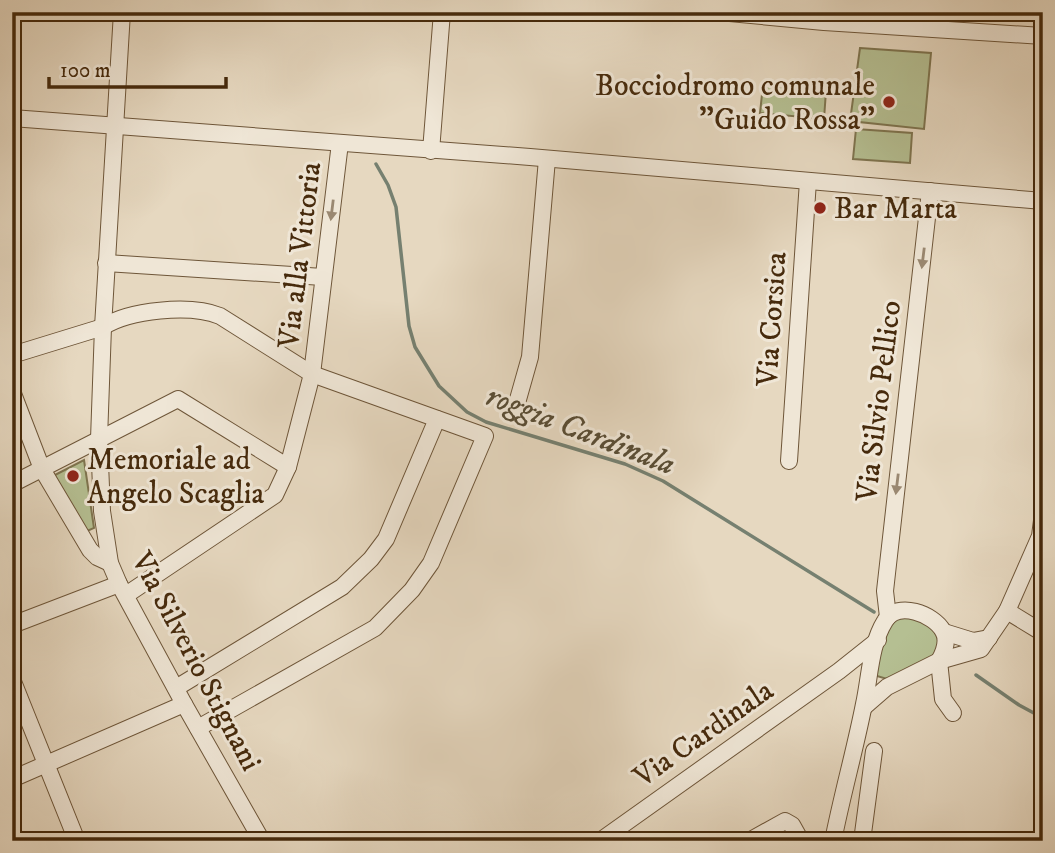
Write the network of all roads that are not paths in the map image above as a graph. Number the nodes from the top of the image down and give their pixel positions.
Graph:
1 (122, 12) edge
2 (442, 12) edge
3 (719, 12) edge
4 (923, 12) edge
5 (798, 16) edge
6 (926, 29) junction
7 (1043, 36) edge
8 (12, 118) edge
9 (114, 124) junction
10 (341, 142) junction
11 (431, 151) junction
12 (547, 159) junction
13 (808, 181) junction
14 (930, 191) junction
15 (1043, 201) edge
16 (106, 263) junction
17 (323, 277) junction
18 (103, 327) junction
19 (12, 355) edge
20 (312, 374) junction
21 (12, 391) edge
22 (515, 410) dead end
23 (437, 419) junction
24 (99, 439) junction
25 (789, 461) dead end
26 (288, 467) junction
27 (42, 469) junction
28 (12, 484) edge
29 (1043, 513) edge
30 (110, 563) junction
31 (123, 590) junction
32 (1007, 611) junction
33 (888, 617) junction
34 (12, 625) edge
35 (944, 632) junction
36 (1043, 633) edge
37 (989, 638) junction
38 (878, 640) junction
39 (939, 662) junction
40 (839, 671) junction
41 (869, 678) junction
42 (12, 679) edge
43 (887, 687) junction
44 (176, 688) junction
45 (184, 704) junction
46 (864, 707) junction
47 (953, 713) dead end
48 (198, 728) junction
49 (874, 751) dead end
50 (46, 764) junction
51 (12, 779) edge
52 (77, 841) edge
53 (261, 841) edge
54 (600, 841) edge
55 (749, 841) edge
56 (801, 841) edge
57 (833, 841) edge
58 (862, 841) edge

1 - 9 street, Via Silverio Stignani
2 - 11 street
3 - 5 street
4 - 6 street
5 - 6 street
6 - 7 street
8 - 9 street
9 - 10 street
9 - 16 street, Via Silverio Stignani
10 - 11 street
10 -> 17 street, Via alla Vittoria
11 - 12 street
12 - 13 street
12 - 22 street
13 - 14 street
13 - 25 street, Via Corsica
14 - 15 street
14 -> 33 street, Via Silvio Pellico
16 - 17 street
16 - 18 street, Via Silverio Stignani
17 - 20 street, Via alla Vittoria
18 - 19 street
18 - 20 street
18 - 24 street, Via Silverio Stignani
20 - 23 street
20 - 26 street, Via alla Vittoria
21 - 27 street
23 - 44 street
23 - 48 street
24 - 26 street
24 - 27 street
24 - 30 street, Via Silverio Stignani
26 - 31 street, Via alla Vittoria
27 - 28 street
27 - 30 street
29 - 32 street
30 - 31 street, Via Silverio Stignani
31 - 34 street, Via alla Vittoria
31 - 44 street, Via Silverio Stignani
32 - 36 street
32 - 37 street
33 - 35 street
33 - 38 street
35 - 37 street
35 - 39 street
37 - 39 street
38 - 40 street, Via Cardinala
38 - 41 street
39 - 43 street
39 - 47 street
40 - 41 street
40 - 54 street, Via Cardinala
41 - 43 street
41 - 46 street
42 - 50 street
43 - 46 street
44 - 45 street, Via Silverio Stignani
45 - 48 street, Via Silverio Stignani
45 - 50 street
46 - 57 street
48 - 53 street, Via Silverio Stignani
49 - 58 street
50 - 51 street
50 - 52 street
55 - 56 street

